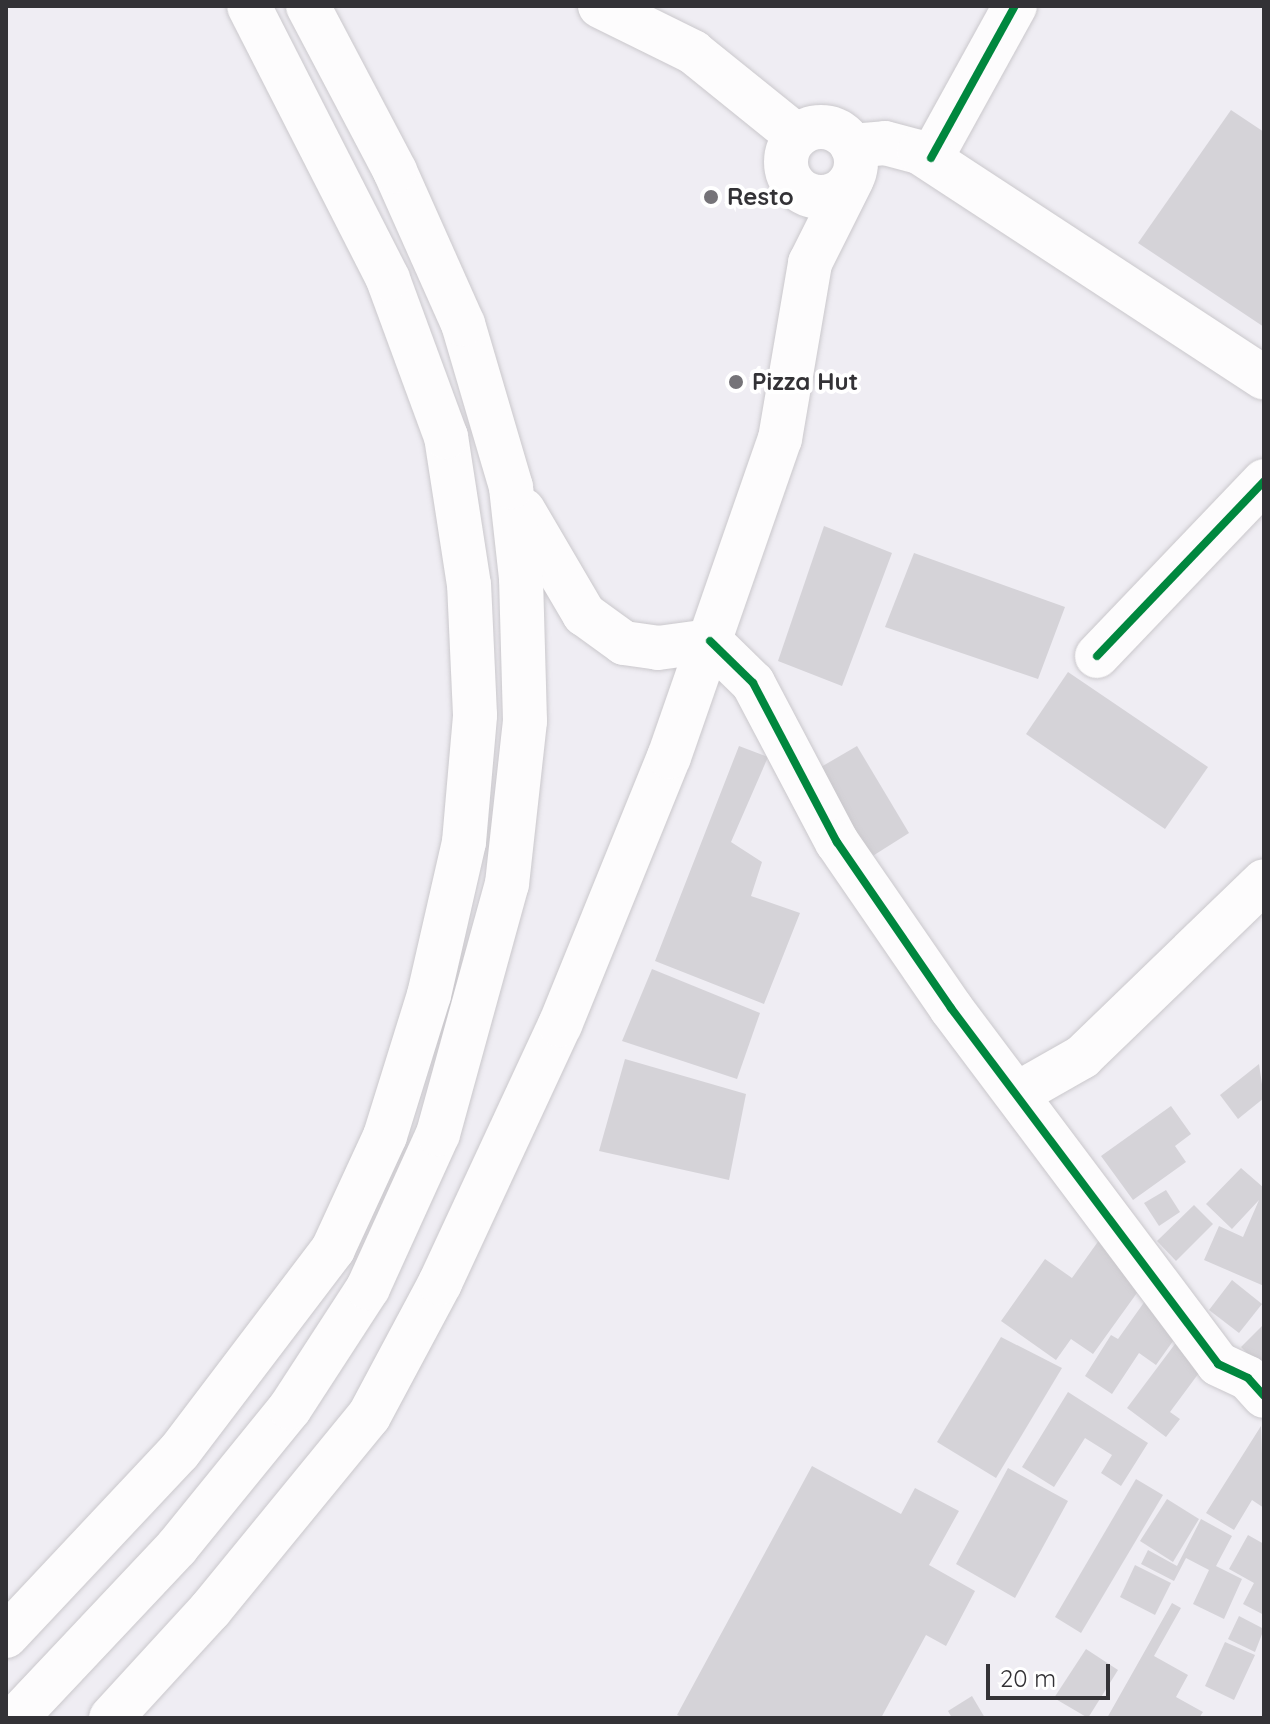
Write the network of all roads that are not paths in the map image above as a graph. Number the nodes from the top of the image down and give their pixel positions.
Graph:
1 (249, 6) edge
2 (308, 6) edge
3 (600, 6) edge
4 (1015, 6) edge
5 (797, 136) junction
6 (931, 158) junction
7 (852, 163) junction
8 (791, 181) junction
9 (810, 263) junction
10 (1264, 378) edge
11 (1264, 481) edge
12 (511, 487) junction
13 (710, 641) junction
14 (1097, 656) dead end
15 (1264, 881) edge
16 (1017, 1094) junction
17 (1259, 1379) edge
18 (95, 1543) junction
19 (6, 1615) edge
20 (6, 1636) edge
21 (16, 1718) edge
22 (111, 1718) edge

1 - 18 main road
2 - 12 main road
3 - 5 main road
4 - 6 main road
5 - 7 main road
5 - 8 main road
6 - 7 main road
6 - 10 main road
7 - 8 main road
7 - 9 main road
8 - 9 main road
9 - 13 main road
11 - 14 main road
12 - 13 main road
12 - 21 main road
13 - 16 main road
13 - 22 main road
15 - 16 main road
16 - 17 main road
18 - 19 main road
18 - 20 main road

